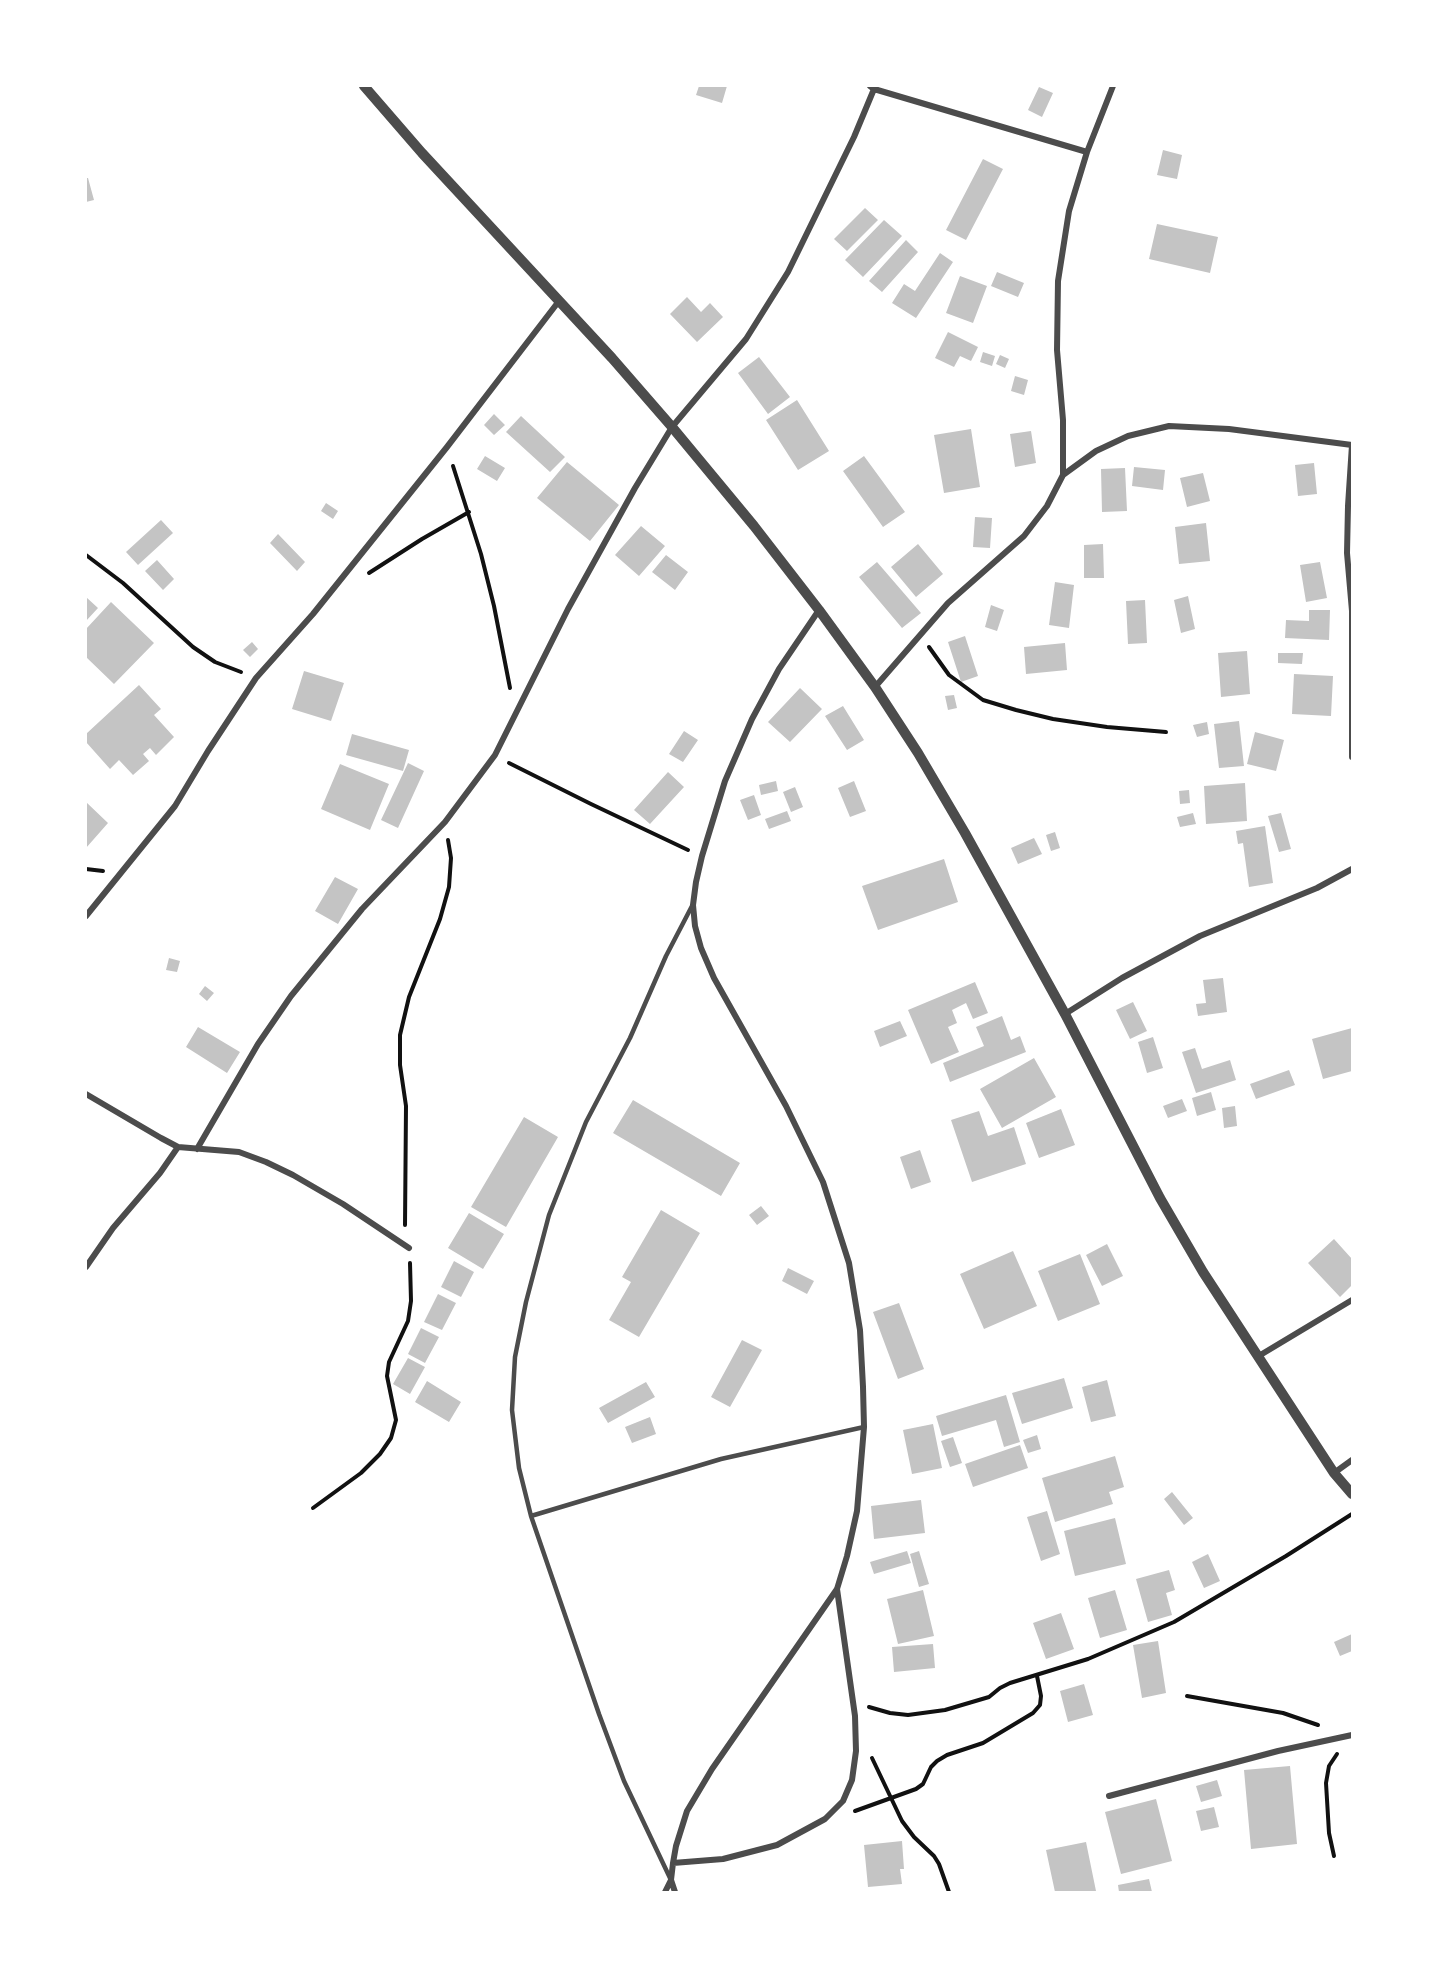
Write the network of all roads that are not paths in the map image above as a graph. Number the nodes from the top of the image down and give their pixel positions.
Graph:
1 (364, 86) edge
2 (1113, 86) edge
3 (872, 87) edge
4 (1087, 152) junction
5 (559, 301) junction
6 (672, 427) junction
7 (1352, 445) edge
8 (1063, 475) junction
9 (819, 610) junction
10 (875, 687) junction
11 (1353, 757) edge
12 (1353, 869) edge
13 (693, 905) junction
14 (86, 916) edge
15 (1065, 1014) junction
16 (86, 1094) edge
17 (178, 1147) junction
18 (197, 1149) junction
19 (408, 1248) road end
20 (86, 1267) edge
21 (1353, 1300) edge
22 (1257, 1357) junction
23 (864, 1427) junction
24 (1353, 1460) edge
25 (1334, 1473) junction
26 (1353, 1494) edge
27 (531, 1516) junction
28 (837, 1588) junction
29 (1353, 1735) edge
30 (1109, 1796) dead end
31 (673, 1863) junction
32 (672, 1880) junction
33 (665, 1893) edge
34 (675, 1893) edge

1 - 5 street
2 - 4 street
3 - 4 street
3 - 6 street
4 - 8 street
5 - 6 street
5 - 14 street
6 - 9 street
6 - 18 street
7 - 8 street
7 - 11 street
8 - 10 street
9 - 10 street
9 - 13 street
10 - 15 street
12 - 15 street
13 - 23 street
13 - 27 lane
15 - 22 street
16 - 17 street
17 - 18 street
17 - 20 street
18 - 19 street
21 - 22 street
22 - 25 street
23 - 27 lane
23 - 28 street
24 - 25 street
25 - 26 street
27 - 32 lane
28 - 31 street
28 - 31 street
29 - 30 street
31 - 32 street
32 - 33 street
32 - 34 street

